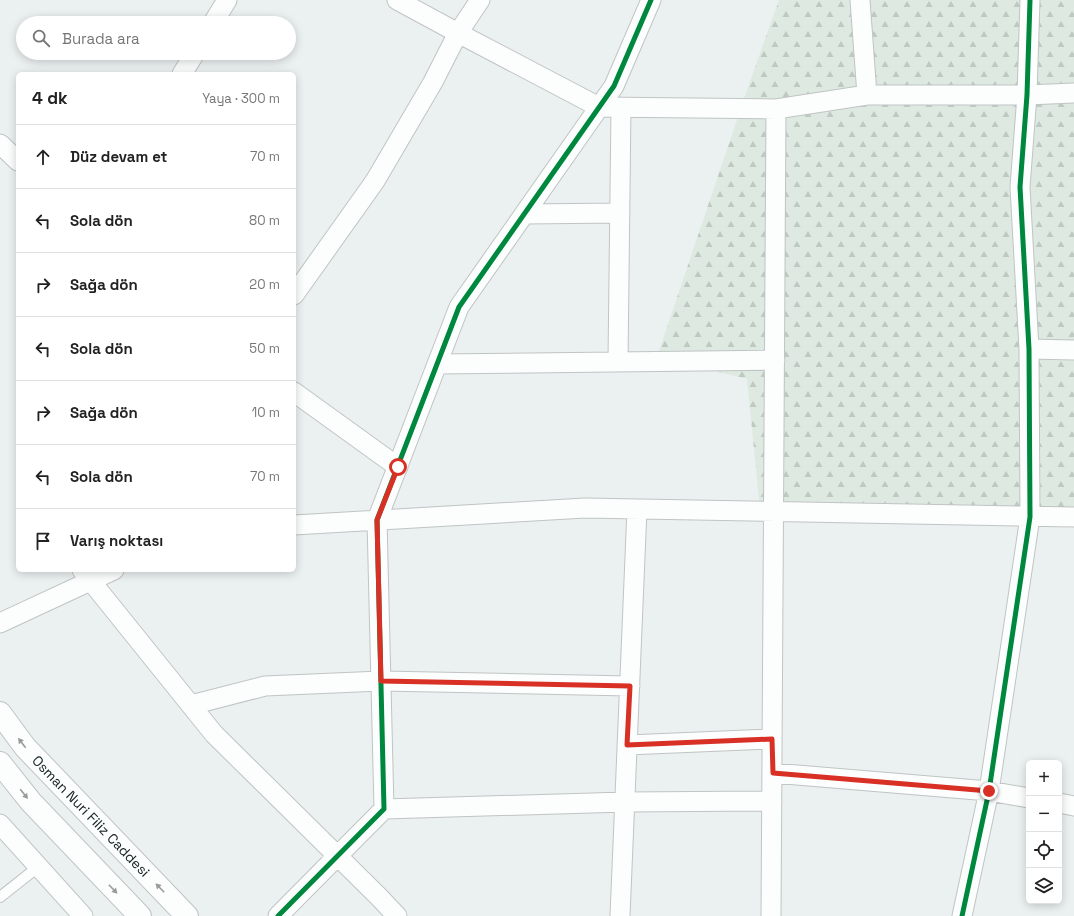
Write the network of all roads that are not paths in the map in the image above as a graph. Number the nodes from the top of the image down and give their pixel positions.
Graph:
1 (227, 0) edge
2 (397, 0) edge
3 (480, 0) edge
4 (651, 0) edge
5 (860, 0) edge
6 (1030, 0) edge
7 (217, 16) edge
8 (458, 34) junction
9 (191, 60) edge
10 (183, 72) edge
11 (1074, 93) edge
12 (867, 95) junction
13 (1027, 95) junction
14 (599, 107) junction
15 (621, 107) junction
16 (776, 109) junction
17 (0, 144) edge
18 (16, 159) edge
19 (524, 214) junction
20 (620, 214) junction
21 (296, 293) edge
22 (1029, 349) junction
23 (1074, 350) edge
24 (775, 360) junction
25 (618, 361) junction
26 (438, 364) junction
27 (296, 393) edge
28 (398, 467) junction
29 (637, 509) junction
30 (774, 512) junction
31 (1030, 517) junction
32 (1074, 517) edge
33 (377, 520) junction
34 (296, 525) edge
35 (103, 572) edge
36 (87, 575) edge
37 (0, 623) edge
38 (381, 681) junction
39 (630, 686) junction
40 (191, 705) junction
41 (0, 713) edge
42 (772, 739) junction
43 (627, 745) junction
44 (0, 763) edge
45 (773, 773) junction
46 (989, 791) junction
47 (1026, 797) edge
48 (772, 801) junction
49 (625, 802) junction
50 (1062, 804) edge
51 (1074, 806) edge
52 (384, 809) junction
53 (0, 824) edge
54 (338, 856) junction
55 (38, 867) junction
56 (0, 897) edge
57 (83, 916) edge
58 (140, 916) edge
59 (187, 916) edge
60 (278, 916) edge
61 (397, 916) edge
62 (620, 916) edge
63 (771, 916) edge
64 (962, 916) edge

1 - 7 street
2 - 8 street
3 - 8 street
4 - 14 street
5 - 12 street
6 - 13 street
8 - 14 street
8 - 21 street
9 - 10 street
11 - 13 street
12 - 13 street
12 - 16 street
13 - 22 street
14 - 15 street
14 - 19 street
15 - 16 street
15 - 20 street
16 - 24 street
17 - 18 street
19 - 20 street
19 - 26 street
20 - 25 street
22 - 23 street
22 - 31 street
24 - 25 street
24 - 30 street
25 - 26 street
26 - 28 street
27 - 28 street
28 - 33 street
29 - 30 street
29 - 33 street
29 - 39 street
30 - 31 street
30 - 42 street
31 - 32 street
31 - 46 street
33 - 34 street
33 - 38 street
35 - 36 street
36 - 37 street
36 - 40 street
38 - 39 street
38 - 40 street
38 - 52 street
39 - 43 street
40 - 54 street
59 -> 41 street, Osman Nuri Filiz Caddesi
42 - 43 street
42 - 45 street
43 - 49 street
44 -> 58 street
45 - 46 street
45 - 48 street
46 - 47 street
46 - 64 street
48 - 49 street
48 - 63 street
49 - 52 street
49 - 62 street
50 - 51 street
52 - 54 street
53 - 55 street
54 - 60 street
54 - 61 street
55 - 56 lane
55 - 57 street

